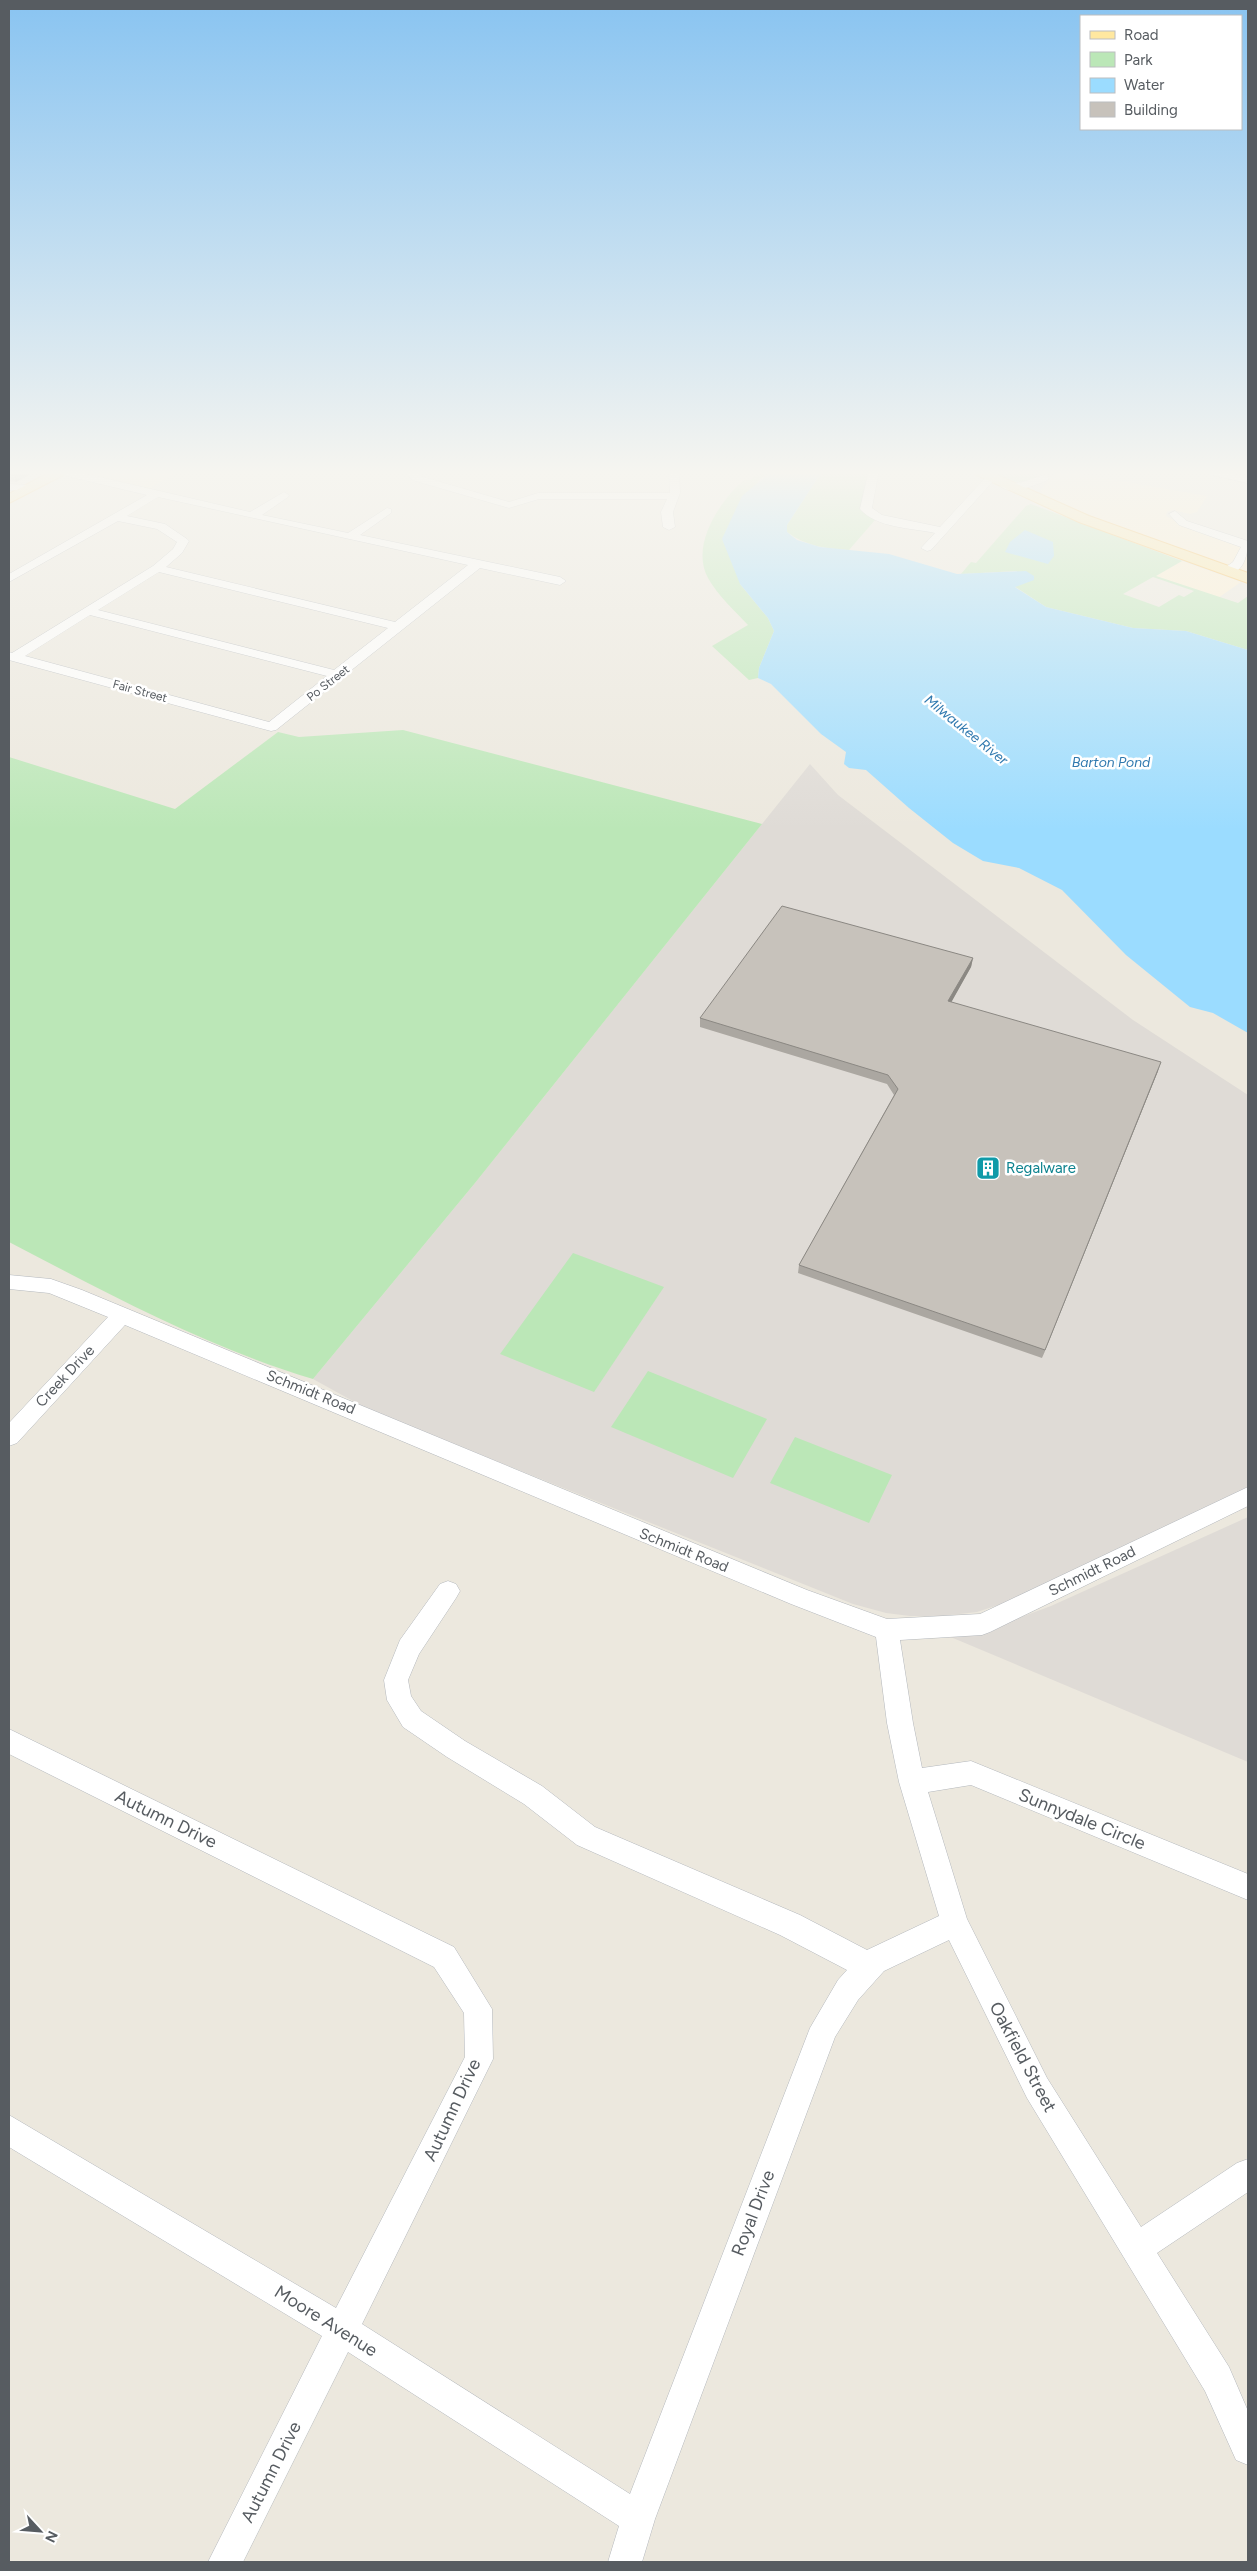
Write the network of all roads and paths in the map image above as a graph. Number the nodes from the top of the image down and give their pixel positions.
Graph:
1 (122, 590) edge
2 (247, 590) edge
3 (445, 590) edge
4 (88, 611) junction
5 (399, 627) junction
6 (12, 657) edge
7 (337, 675) junction
8 (270, 727) joint
9 (9, 1282) edge
10 (122, 1315) junction
11 (9, 1437) edge
12 (1248, 1496) edge
13 (448, 1591) dead end
14 (888, 1630) junction
15 (9, 1741) edge
16 (912, 1782) junction
17 (1248, 1887) edge
18 (955, 1923) junction
19 (869, 1966) junction
20 (9, 2130) edge
21 (1248, 2174) edge
22 (1135, 2249) junction
23 (343, 2330) junction
24 (1248, 2448) edge
25 (638, 2519) junction
26 (225, 2562) edge
27 (625, 2562) edge

1 - 4 street
2 - 5 street
3 - 5 street, Po Street
4 - 6 street
4 - 7 street
5 - 7 street, Po Street
6 - 8 street, Fair Street
7 - 8 street, Po Street
9 - 10 street, Schmidt Road
10 - 11 street, Creek Drive
10 - 14 street, Schmidt Road
12 - 14 street, Schmidt Road
13 - 19 street
14 - 16 street, Oakfield Street
15 - 23 street, Autumn Drive
16 - 17 street, Sunnydale Circle
16 - 18 street, Oakfield Street
18 - 19 street, Royal Drive
18 - 22 street, Oakfield Street
19 - 25 street, Royal Drive
20 - 23 street, Moore Avenue
21 - 22 street
22 - 24 street, Oakfield Street
23 - 25 street, Moore Avenue
23 - 26 street, Autumn Drive
25 - 27 street, Royal Drive

